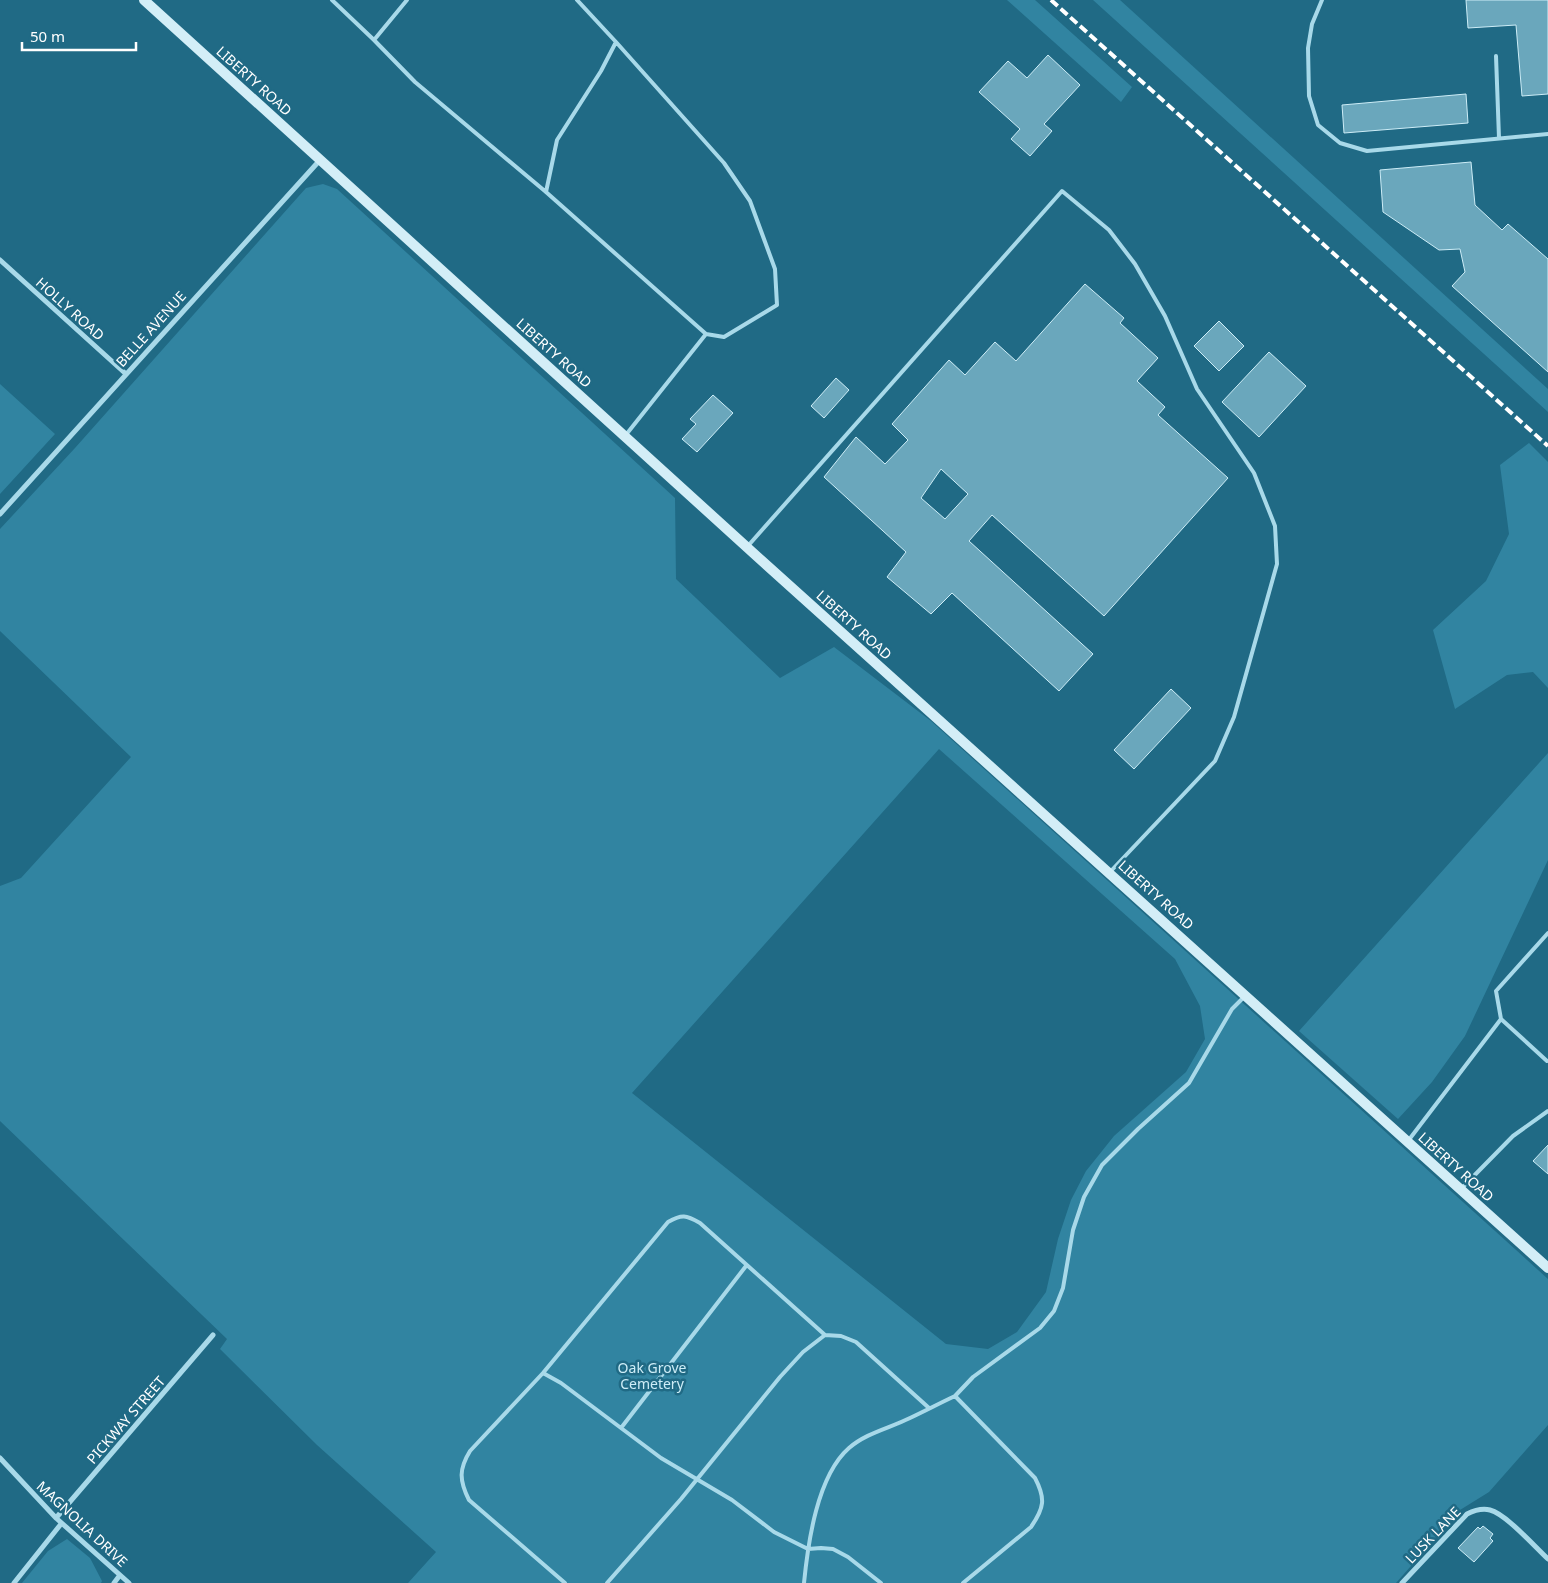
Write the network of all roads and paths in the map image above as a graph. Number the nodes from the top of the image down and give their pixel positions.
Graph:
1 (144, 0) edge
2 (332, 0) edge
3 (407, 0) edge
4 (577, 0) edge
5 (1322, 0) edge
6 (374, 40) junction
7 (616, 42) junction
8 (1496, 56) dead end
9 (1548, 134) edge
10 (1499, 138) junction
11 (320, 160) junction
12 (546, 192) junction
13 (0, 260) edge
14 (706, 334) junction
15 (126, 374) junction
16 (625, 436) junction
17 (0, 514) edge
18 (746, 547) junction
19 (1110, 873) junction
20 (1548, 933) edge
21 (1246, 995) junction
22 (1501, 1019) junction
23 (1547, 1061) dead end
24 (1548, 1111) edge
25 (1408, 1141) junction
26 (1461, 1190) junction
27 (746, 1266) junction
28 (1548, 1268) edge
29 (213, 1335) dead end
30 (824, 1335) junction
31 (543, 1373) junction
32 (955, 1396) junction
33 (929, 1408) junction
34 (621, 1428) junction
35 (0, 1458) edge
36 (697, 1480) junction
37 (56, 1518) junction
38 (61, 1524) junction
39 (808, 1550) junction
40 (1548, 1559) edge
41 (120, 1575) junction
42 (14, 1583) edge
43 (114, 1583) edge
44 (129, 1583) edge
45 (565, 1583) edge
46 (607, 1583) edge
47 (804, 1583) edge
48 (881, 1583) edge
49 (963, 1583) edge
50 (1402, 1583) edge

1 - 11 street, LIBERTY ROAD
2 - 6 lane
3 - 6 lane
4 - 7 lane
5 - 10 lane
6 - 12 lane
7 - 12 lane
7 - 14 lane
8 - 10 lane
9 - 10 lane
11 - 15 street, BELLE AVENUE
11 - 16 street, LIBERTY ROAD
12 - 14 lane
13 - 15 street, HOLLY ROAD
14 - 16 lane
15 - 17 street, BELLE AVENUE
16 - 18 street, LIBERTY ROAD
18 - 19 street, LIBERTY ROAD
18 - 19 lane
19 - 21 street, LIBERTY ROAD
20 - 22 lane
21 - 25 street, LIBERTY ROAD
21 - 32 lane
22 - 23 lane
22 - 25 lane
24 - 26 lane
25 - 26 street, LIBERTY ROAD
26 - 28 street, LIBERTY ROAD
27 - 30 lane
27 - 31 lane
27 - 34 lane
29 - 37 street, PICKWAY STREET
30 - 33 lane
30 - 36 lane
31 - 34 lane
31 - 45 lane
32 - 33 lane
32 - 49 lane
33 - 39 lane
34 - 36 lane
35 - 37 street, MAGNOLIA DRIVE
36 - 39 lane
36 - 46 lane
37 - 38 street, MAGNOLIA DRIVE
38 - 41 street, MAGNOLIA DRIVE
38 - 42 street
39 - 47 lane
39 - 48 lane
40 - 50 street, LUSK LANE
41 - 43 street
41 - 44 street, MAGNOLIA DRIVE

